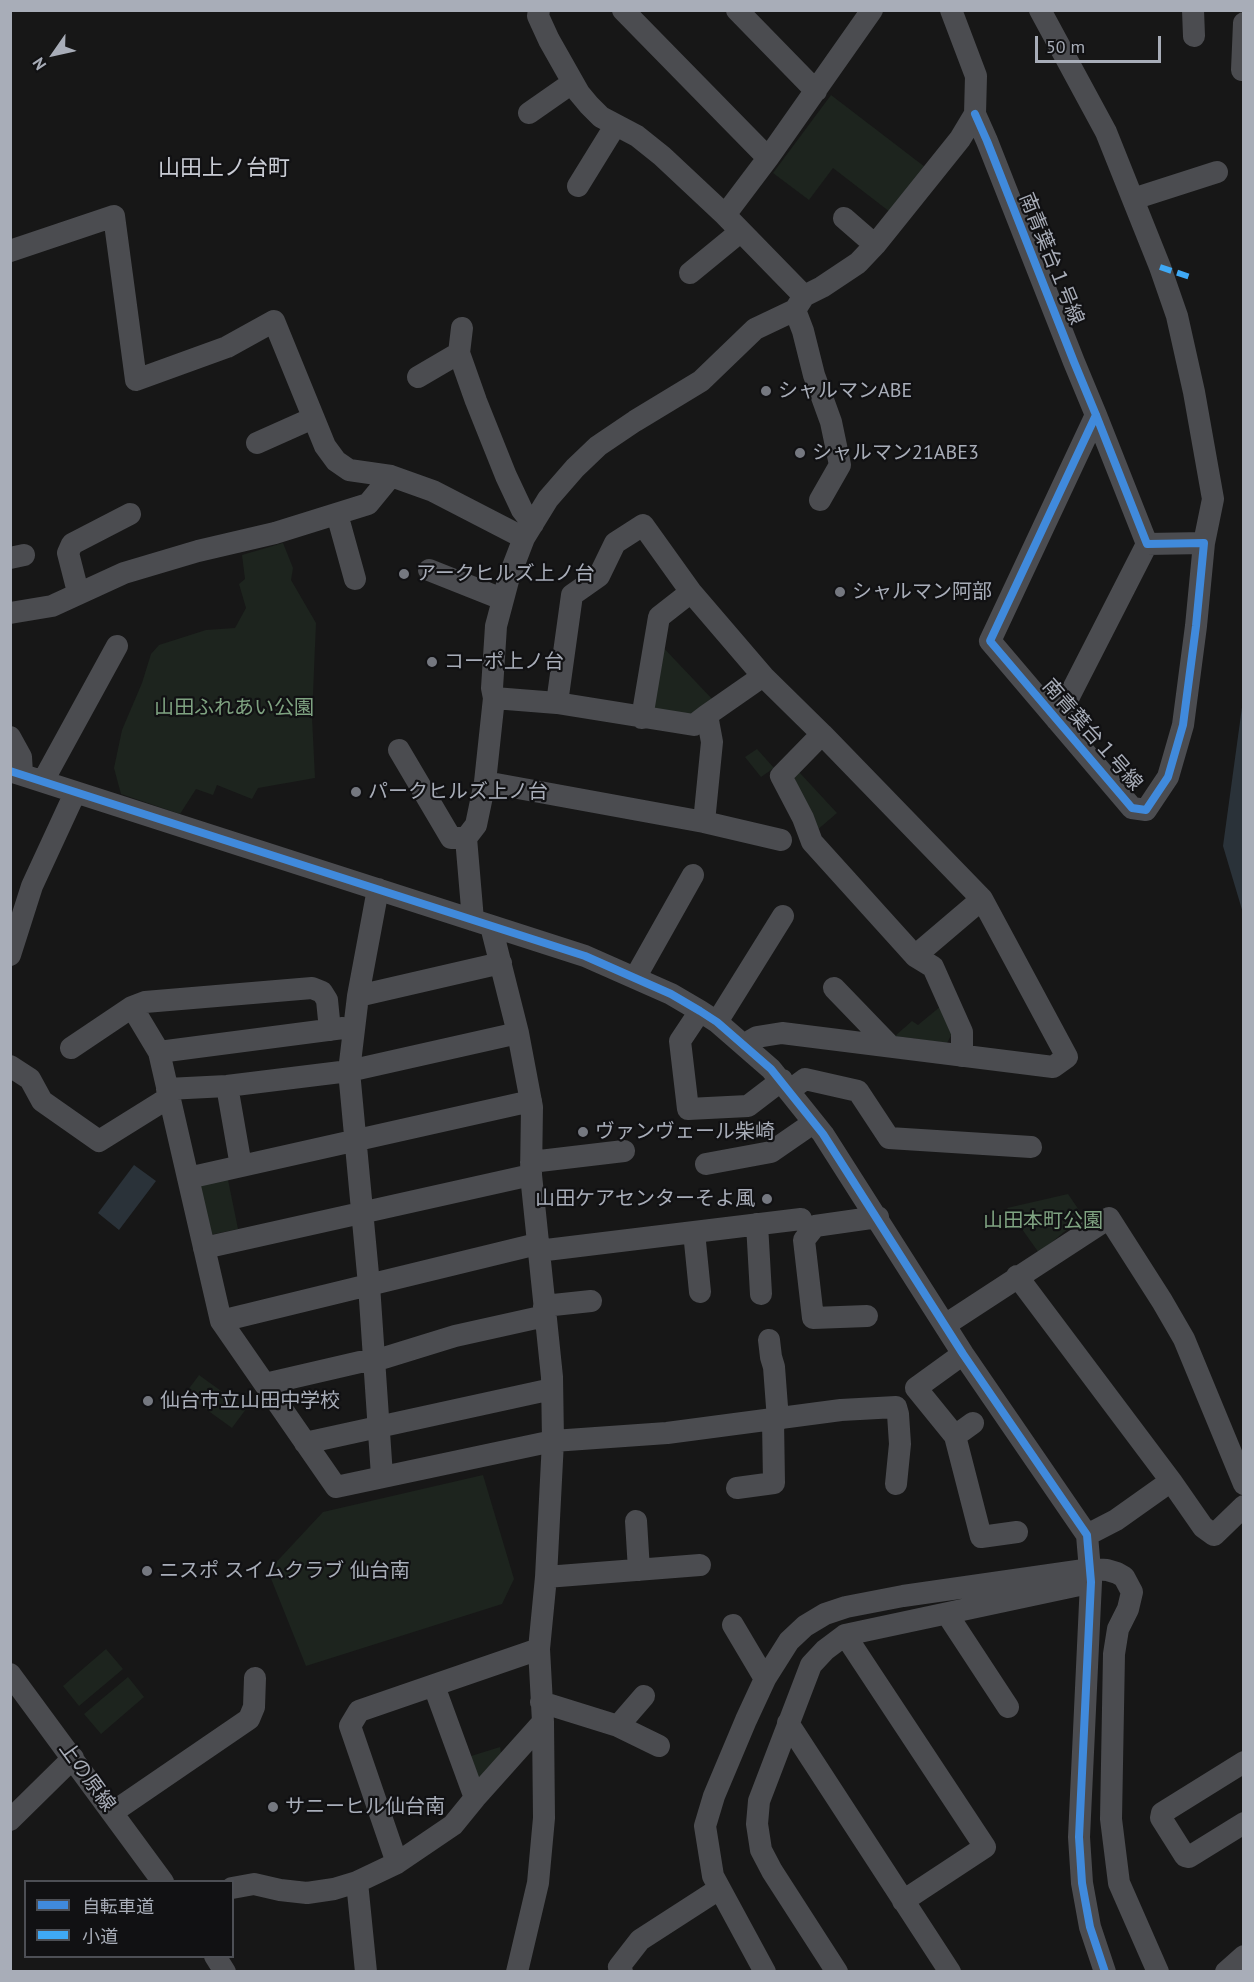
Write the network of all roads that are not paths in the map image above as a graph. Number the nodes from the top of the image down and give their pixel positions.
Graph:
1 (539, 10) edge
2 (623, 10) edge
3 (737, 10) edge
4 (951, 10) edge
5 (1040, 10) edge
6 (1193, 10) edge
7 (862, 15) edge
8 (1244, 23) edge
9 (1194, 36) dead end
10 (1242, 70) dead end
11 (572, 83) junction
12 (816, 91) junction
13 (529, 113) dead end
14 (975, 114) junction
15 (615, 126) junction
16 (768, 158) junction
17 (1217, 172) dead end
18 (578, 186) dead end
19 (1132, 199) junction
20 (725, 214) junction
21 (844, 218) dead end
22 (740, 232) junction
23 (875, 245) junction
24 (10, 251) edge
25 (690, 273) dead end
26 (799, 303) junction
27 (462, 328) dead end
28 (459, 352) junction
29 (418, 377) dead end
30 (1096, 416) junction
31 (313, 418) junction
32 (257, 442) dead end
33 (392, 476) junction
34 (820, 500) dead end
35 (130, 514) dead end
36 (337, 514) junction
37 (528, 531) junction
38 (1204, 543) junction
39 (1147, 544) junction
40 (429, 570) dead end
41 (355, 579) dead end
42 (78, 592) junction
43 (692, 592) junction
44 (502, 599) junction
45 (10, 613) edge
46 (117, 646) dead end
47 (764, 676) junction
48 (494, 698) junction
49 (557, 703) junction
50 (707, 715) junction
51 (642, 718) junction
52 (1057, 720) junction
53 (822, 734) junction
54 (10, 737) edge
55 (399, 750) dead end
56 (25, 776) edge
57 (485, 782) junction
58 (75, 793) junction
59 (704, 822) junction
60 (466, 838) junction
61 (781, 840) dead end
62 (693, 875) dead end
63 (378, 889) junction
64 (982, 899) junction
65 (783, 916) dead end
66 (482, 923) junction
67 (10, 955) edge
68 (915, 956) junction
69 (501, 963) junction
70 (635, 978) junction
71 (834, 988) dead end
72 (358, 996) junction
73 (132, 1007) junction
74 (709, 1016) junction
75 (354, 1027) junction
76 (330, 1030) junction
77 (518, 1033) junction
78 (745, 1044) junction
79 (890, 1046) junction
80 (71, 1048) dead end
81 (159, 1052) junction
82 (962, 1056) junction
83 (10, 1066) edge
84 (349, 1071) junction
85 (786, 1085) junction
86 (227, 1086) junction
87 (168, 1093) junction
88 (531, 1101) junction
89 (813, 1123) junction
90 (356, 1140) junction
91 (1031, 1147) dead end
92 (624, 1151) dead end
93 (706, 1164) dead end
94 (241, 1167) junction
95 (531, 1169) junction
96 (188, 1178) junction
97 (362, 1211) junction
98 (878, 1217) junction
99 (801, 1219) dead end
100 (757, 1224) junction
101 (694, 1232) junction
102 (204, 1248) junction
103 (537, 1248) junction
104 (1017, 1276) junction
105 (369, 1285) junction
106 (700, 1292) dead end
107 (760, 1294) dead end
108 (591, 1301) dead end
109 (545, 1311) junction
110 (867, 1316) dead end
111 (221, 1321) junction
112 (945, 1325) junction
113 (770, 1340) dead end
114 (963, 1354) junction
115 (374, 1361) junction
116 (266, 1384) junction
117 (552, 1389) junction
118 (778, 1420) junction
119 (973, 1423) dead end
120 (378, 1427) junction
121 (955, 1436) junction
122 (553, 1441) junction
123 (305, 1443) junction
124 (785, 1473) dead end
125 (382, 1476) junction
126 (1171, 1481) junction
127 (896, 1484) dead end
128 (1244, 1484) edge
129 (737, 1488) dead end
130 (1244, 1506) edge
131 (636, 1521) dead end
132 (1017, 1532) dead end
133 (1087, 1535) junction
134 (700, 1565) dead end
135 (639, 1570) junction
136 (1091, 1576) junction
137 (546, 1577) junction
138 (947, 1614) junction
139 (733, 1625) dead end
140 (846, 1635) junction
141 (539, 1648) junction
142 (10, 1674) edge
143 (255, 1678) dead end
144 (765, 1679) junction
145 (434, 1686) junction
146 (644, 1696) dead end
147 (1008, 1707) dead end
148 (542, 1712) junction
149 (788, 1723) junction
150 (618, 1726) junction
151 (659, 1746) dead end
152 (73, 1758) junction
153 (1244, 1762) edge
154 (475, 1798) junction
155 (113, 1812) junction
156 (10, 1820) edge
157 (1244, 1823) edge
158 (397, 1863) junction
159 (162, 1880) edge
160 (357, 1882) junction
161 (234, 1888) edge
162 (719, 1889) junction
163 (903, 1901) junction
164 (1244, 1956) edge
165 (216, 1958) edge
166 (225, 1971) edge
167 (366, 1971) edge
168 (517, 1971) edge
169 (622, 1971) edge
170 (765, 1971) edge
171 (837, 1971) edge
172 (950, 1971) edge
173 (1105, 1971) edge
174 (1158, 1971) edge
175 (1226, 1971) edge

1 - 11 street
2 - 16 street
3 - 12 street
4 - 14 street
5 - 19 street
6 - 9 street
7 - 12 street
8 - 10 street
11 - 13 street
11 - 15 street
12 - 16 street
14 - 23 street
14 - 30 street, 南青葉台１号線
15 - 18 street
15 - 20 street
16 - 20 street
17 - 19 street
19 - 38 street
20 - 22 street
21 - 23 street
22 - 25 street
22 - 26 street
23 - 26 street
24 - 31 street
26 - 34 street
26 - 37 street
27 - 28 street
28 - 29 street
28 - 37 street
30 - 39 street, 南青葉台１号線
30 - 52 street, 南青葉台１号線
31 - 32 street
31 - 33 street
33 - 36 street
33 - 37 street
35 - 42 street
36 - 41 street
36 - 42 street
37 - 44 street
38 - 39 street
38 - 52 street, 南青葉台１号線
39 - 52 street
40 - 44 street
42 - 45 street
43 - 47 street
43 - 49 street
43 - 51 street
44 - 48 street
46 - 56 street
47 - 50 street
47 - 53 street
48 - 49 street
48 - 57 street
49 - 51 street
50 - 51 street
50 - 59 street
53 - 64 street
53 - 68 street
54 - 56 street
55 - 60 street
56 - 58 street
57 - 59 street
57 - 60 street
58 - 63 street
58 - 67 street
59 - 61 street
60 - 66 street
62 - 70 street
63 - 66 street
63 - 72 street
64 - 68 street
64 - 82 street
65 - 74 street
66 - 69 street
66 - 70 street
68 - 82 street
69 - 72 street
69 - 77 street
70 - 74 street
71 - 79 street
72 - 75 street
73 - 76 street
73 - 80 street
73 - 81 street
74 - 78 street
74 - 85 street
75 - 76 street
75 - 84 street
76 - 81 street
77 - 84 street
77 - 88 street
78 - 79 street
78 - 85 street
79 - 82 street
81 - 87 street
83 - 87 street
84 - 86 street
84 - 90 street
85 - 89 street
85 - 91 street
86 - 87 street
86 - 94 street
87 - 96 street
88 - 90 street
88 - 95 street
89 - 93 street
89 - 98 street
90 - 94 street
90 - 97 street
92 - 95 street
94 - 96 street
95 - 97 street
95 - 103 street
96 - 102 street
97 - 102 street
97 - 105 street
98 - 110 street
98 - 112 street
99 - 100 street
100 - 101 street
100 - 107 street
101 - 103 street
101 - 106 street
102 - 111 street
103 - 105 street
103 - 109 street
104 - 112 street
104 - 126 street
104 - 128 street
105 - 111 street
105 - 115 street
108 - 109 street
109 - 115 street
109 - 117 street
111 - 116 street
112 - 114 street
113 - 118 street
114 - 121 street
114 - 133 street
115 - 116 street
115 - 120 street
116 - 123 street
117 - 120 street
117 - 122 street
118 - 122 street
118 - 124 street
118 - 127 street
118 - 129 street
119 - 121 street
120 - 123 street
120 - 125 street
121 - 132 street
122 - 125 street
122 - 137 street
123 - 125 street
126 - 130 street
126 - 133 street
131 - 135 street
133 - 136 street
134 - 135 street
135 - 137 street
136 - 138 street
136 - 144 street
136 - 173 street
136 - 174 street
137 - 141 street
138 - 140 street
138 - 147 street
139 - 144 street
140 - 149 street
140 - 163 street
141 - 145 street
141 - 148 street
142 - 152 street, 上の原線
143 - 155 street
144 - 162 street
145 - 154 street
145 - 158 street
146 - 150 street
148 - 150 street
148 - 154 street
148 - 168 street
149 - 163 street
149 - 171 street
150 - 151 street
152 - 155 street, 上の原線
152 - 156 street
153 - 157 street
154 - 158 street
155 - 159 street, 上の原線
158 - 160 street
160 - 161 street
160 - 167 street
162 - 169 street
162 - 170 street
163 - 172 street
164 - 175 street
165 - 166 street

